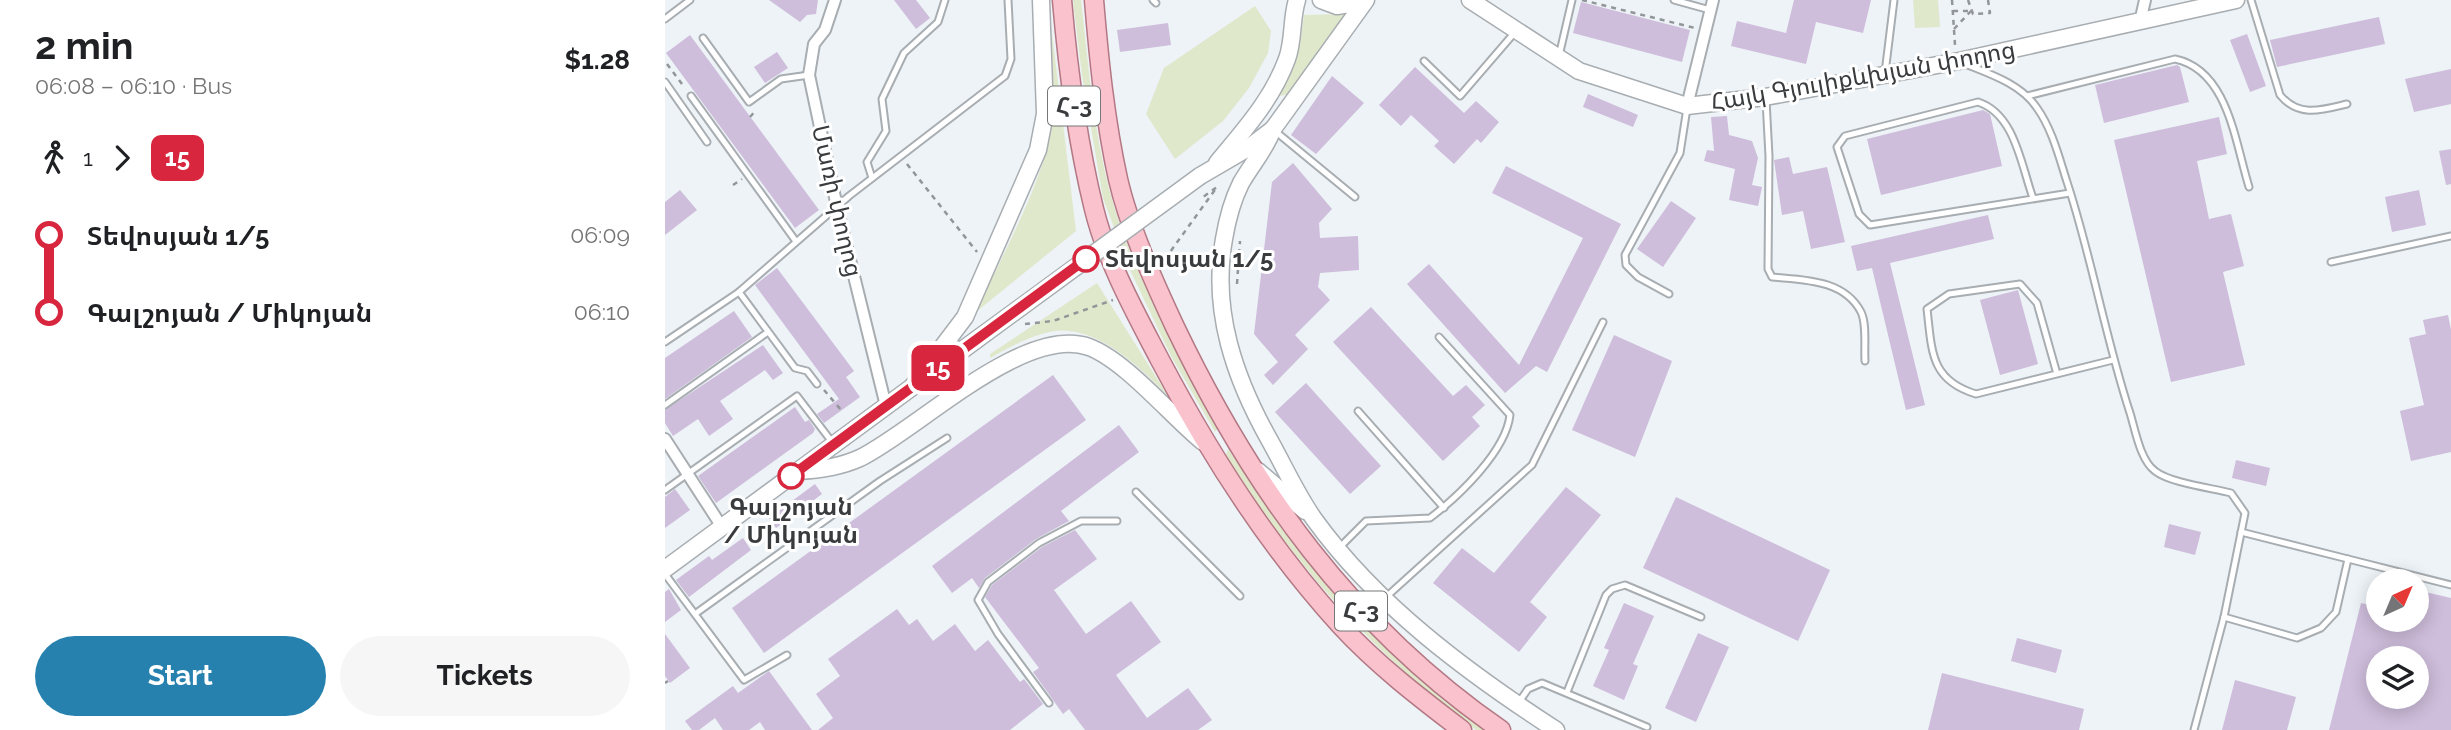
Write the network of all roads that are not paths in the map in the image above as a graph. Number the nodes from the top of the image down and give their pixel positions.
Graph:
1 (690, 0) edge
2 (835, 0) edge
3 (945, 0) edge
4 (1008, 0) edge
5 (1041, 0) edge
6 (1062, 0) edge
7 (1094, 0) edge
8 (1297, 0) edge
9 (1321, 0) edge
10 (1470, 0) edge
11 (1572, 0) edge
12 (1674, 0) edge
13 (1894, 0) edge
14 (2145, 0) edge
15 (2236, 0) edge
16 (2251, 0) edge
17 (1364, 1) edge
18 (1712, 5) edge
19 (665, 19) edge
20 (2140, 22) junction
21 (1516, 31) junction
22 (703, 38) dead end
23 (1957, 53) junction
24 (1558, 59) junction
25 (1424, 61) dead end
26 (809, 75) junction
27 (1885, 75) junction
28 (665, 82) edge
29 (691, 96) road end
30 (2027, 96) junction
31 (1765, 97) junction
32 (2347, 104) dead end
33 (1687, 106) junction
34 (1273, 129) junction
35 (707, 142) dead end
36 (1217, 163) junction
37 (872, 178) junction
38 (2249, 187) dead end
39 (2070, 193) junction
40 (1355, 197) dead end
41 (2033, 198) junction
42 (837, 207) junction
43 (2451, 236) edge
44 (795, 240) junction
45 (2331, 262) dead end
46 (739, 292) junction
47 (1669, 294) dead end
48 (1603, 322) dead end
49 (768, 332) junction
50 (1439, 337) dead end
51 (665, 341) edge
52 (2113, 360) junction
53 (1865, 361) dead end
54 (2057, 374) junction
55 (817, 384) dead end
56 (912, 387) junction
57 (665, 405) edge
58 (886, 406) junction
59 (1358, 411) dead end
60 (1233, 436) junction
61 (947, 438) dead end
62 (665, 439) edge
63 (834, 444) junction
64 (1208, 447) junction
65 (1251, 465) junction
66 (798, 471) junction
67 (688, 474) junction
68 (665, 490) edge
69 (1136, 492) dead end
70 (1444, 508) junction
71 (1313, 517) junction
72 (1117, 522) dead end
73 (722, 527) junction
74 (2241, 532) junction
75 (1338, 550) junction
76 (2349, 559) junction
77 (665, 571) edge
78 (2451, 585) edge
79 (1240, 596) dead end
80 (1385, 598) junction
81 (695, 614) junction
82 (1701, 617) dead end
83 (2224, 617) junction
84 (787, 655) dead end
85 (1566, 692) junction
86 (1049, 703) dead end
87 (1517, 705) junction
88 (1647, 727) dead end
89 (1462, 730) edge
90 (1501, 730) edge
91 (1556, 730) edge
92 (2193, 730) edge

1 - 19 lane
2 - 26 street, Մառի փողոց
3 - 37 lane
4 - 37 lane
5 - 56 main road
6 - 64 main road, Հ-3
7 - 60 main road, Հ-3
8 - 36 main road
9 - 17 main road
10 - 21 main road, Հայկ Գյուլիքևխյան փողոց
11 - 24 lane
12 - 18 lane
13 - 27 lane
14 - 20 street
15 - 20 main road, Հայկ Գյուլիքևխյան փողոց
16 - 32 lane
17 - 34 main road
18 - 33 street
20 - 23 main road, Հայկ Գյուլիքևխյան փողոց
21 - 24 main road, Հայկ Գյուլիքևխյան փողոց
21 - 25 lane
22 - 26 lane
23 - 27 main road, Հայկ Գյուլիքևխյան փողոց
23 - 30 lane
24 - 33 main road, Հայկ Գյուլիքևխյան փողոց
26 - 42 street, Մառի փողոց
27 - 31 main road, Հայկ Գյուլիքևխյան փողոց
28 - 35 lane
29 - 44 lane
30 - 38 lane
30 - 39 lane
31 - 33 main road, Հայկ Գյուլիքևխյան փողոց
31 - 53 lane
33 - 47 lane
34 - 36 main road
34 - 40 lane
34 - 71 main road
36 - 56 main road, bridge
37 - 42 lane
39 - 41 lane
39 - 52 lane
41 - 41 lane
42 - 44 lane
42 - 58 street, Մառի փողոց
43 - 45 lane
44 - 46 lane
46 - 49 lane
46 - 51 lane
48 - 80 lane
49 - 55 lane
49 - 57 lane
50 - 70 lane
52 - 54 lane
52 - 74 lane
54 - 54 lane
56 - 58 main road
58 - 63 main road
59 - 70 lane
60 - 64 lane
60 - 65 main road, Հ-3
61 - 81 lane
62 - 67 street
63 - 66 main road
63 - 67 lane
64 - 66 main road
64 - 89 main road, Հ-3
65 - 71 main road
65 - 90 main road, Հ-3
66 - 73 main road
67 - 68 lane
67 - 73 street
69 - 79 lane
70 - 75 lane
71 - 75 main road
72 - 86 lane
73 - 77 main road
74 - 76 lane
74 - 83 lane
75 - 80 main road
76 - 78 lane
76 - 83 lane
77 - 81 lane
80 - 87 main road
81 - 84 lane
82 - 85 lane
83 - 92 lane
85 - 87 lane
85 - 88 lane
87 - 91 main road

